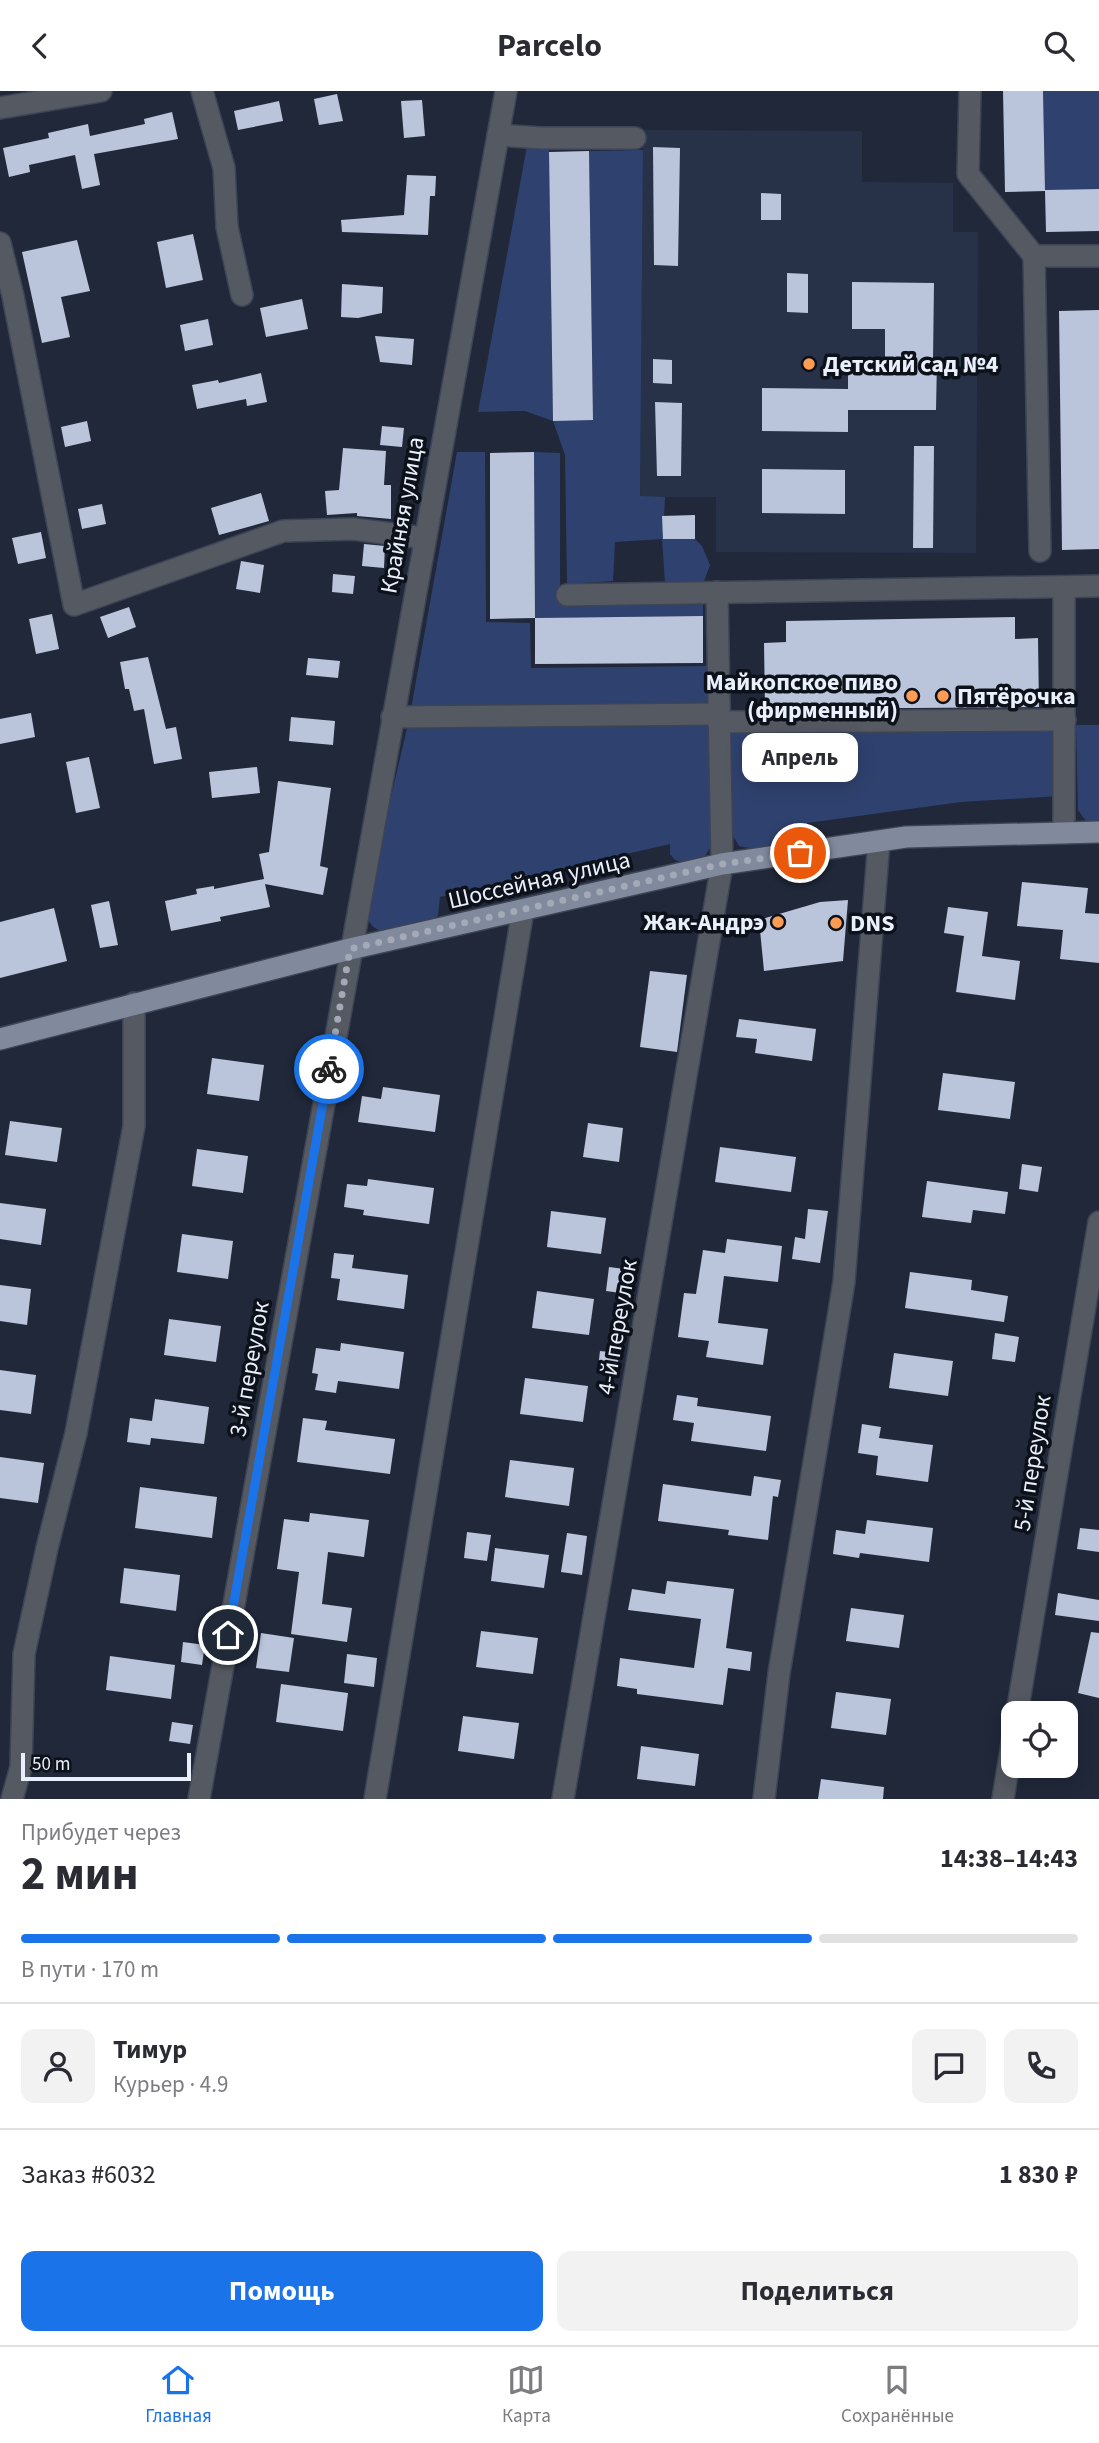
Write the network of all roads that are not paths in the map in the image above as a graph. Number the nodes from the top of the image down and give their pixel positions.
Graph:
1 (101, 91) edge
2 (202, 91) edge
3 (506, 91) edge
4 (970, 91) edge
5 (29, 97) edge
6 (0, 109) edge
7 (498, 135) junction
8 (635, 138) dead end
9 (0, 243) edge
10 (1034, 256) junction
11 (1099, 256) edge
12 (242, 295) dead end
13 (424, 538) junction
14 (1040, 551) dead end
15 (1099, 586) edge
16 (1064, 587) junction
17 (717, 592) junction
18 (567, 595) dead end
19 (392, 717) junction
20 (718, 718) junction
21 (1065, 720) junction
22 (1099, 832) edge
23 (1064, 833) junction
24 (879, 841) junction
25 (722, 864) junction
26 (523, 910) junction
27 (350, 949) junction
28 (134, 1003) junction
29 (0, 1039) edge
30 (1099, 1222) edge
31 (1019, 1701) edge
32 (1006, 1778) edge
33 (12, 1799) edge
34 (198, 1799) edge
35 (376, 1799) edge
36 (563, 1799) edge
37 (764, 1799) edge
38 (1003, 1799) edge

1 - 5 street
2 - 12 street
3 - 7 street, Крайняя улица
4 - 10 street
5 - 6 street
7 - 8 street
7 - 13 street, Крайняя улица
9 - 13 street
10 - 11 street
10 - 14 street
13 - 19 street, Крайняя улица
15 - 16 street
16 - 17 street
16 - 21 street
17 - 18 street
17 - 20 street, 4-й переулок
19 - 20 street
19 - 27 street, Крайняя улица
20 - 21 street
20 - 25 street, 4-й переулок
21 - 23 street
22 - 23 main road, Шоссейная улица
23 - 24 main road, Шоссейная улица
24 - 25 main road, Шоссейная улица
24 - 37 street
25 - 26 main road, Шоссейная улица
25 - 36 street, 4-й переулок
26 - 27 main road, Шоссейная улица
26 - 35 street
27 - 28 main road, Шоссейная улица
27 - 34 street, 3-й переулок
28 - 29 main road, Шоссейная улица
28 - 33 street
30 - 31 street, 5-й переулок
32 - 38 street

